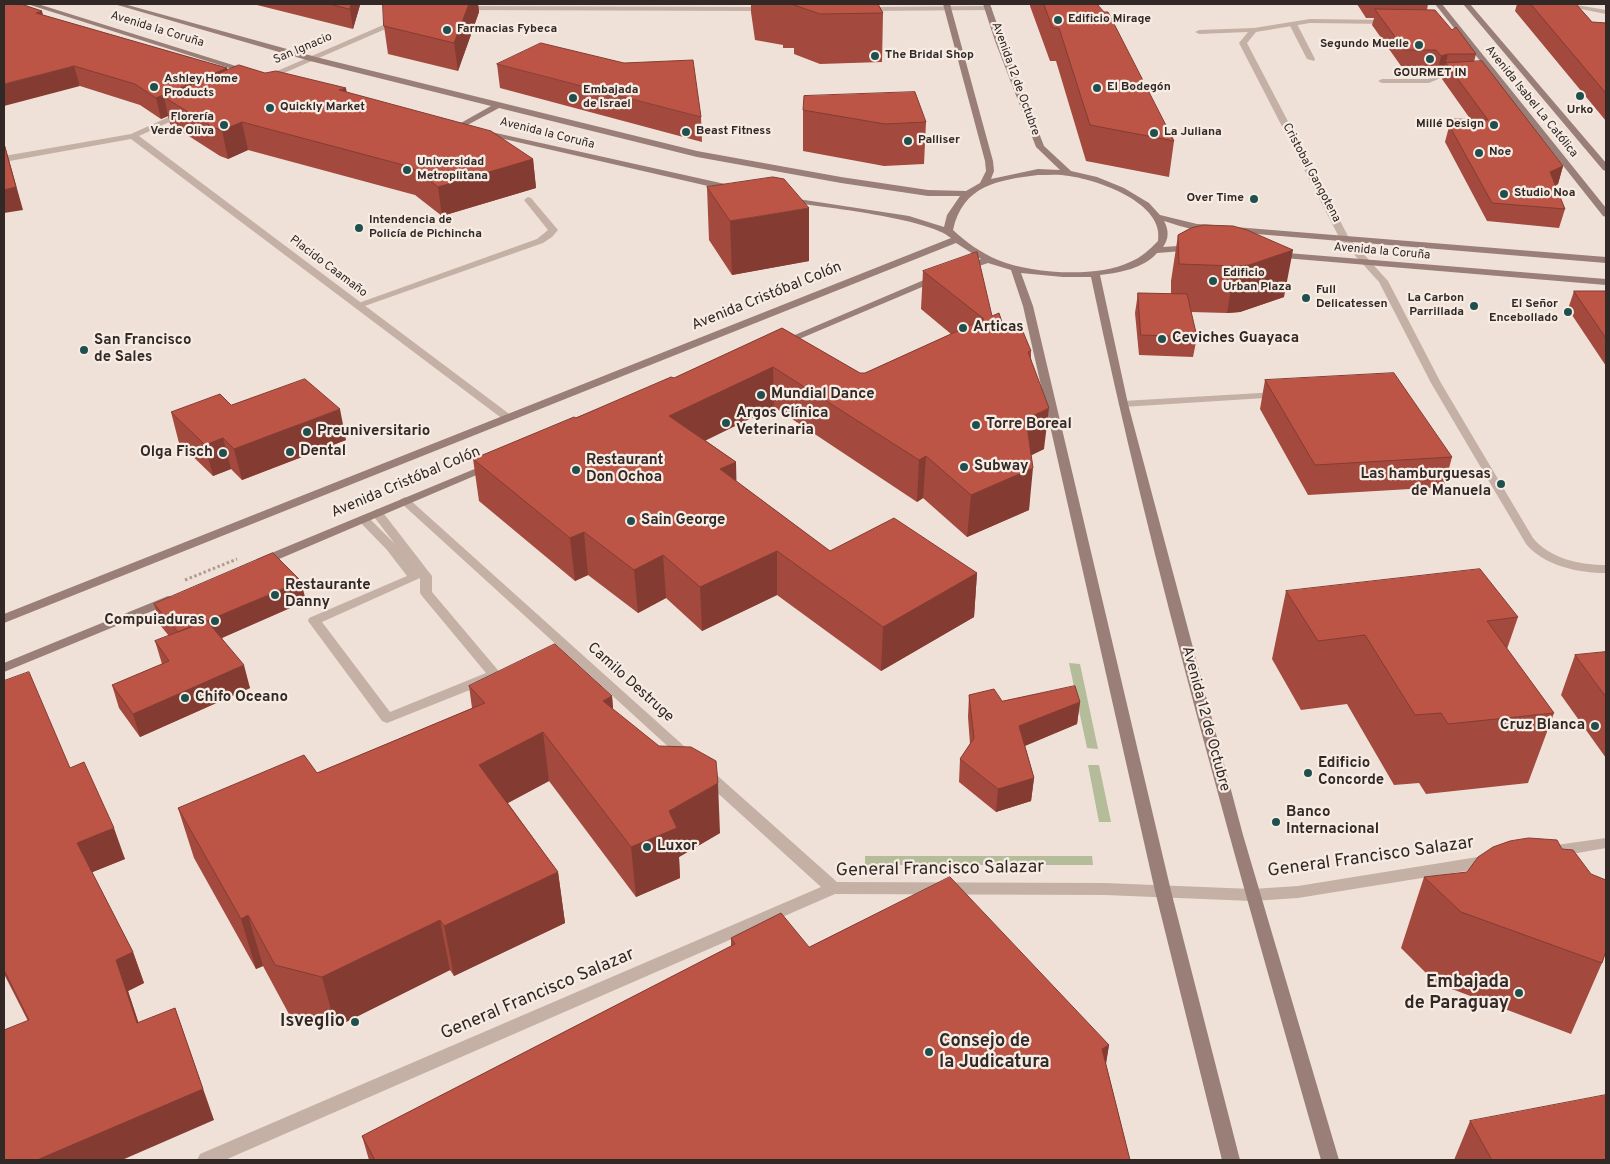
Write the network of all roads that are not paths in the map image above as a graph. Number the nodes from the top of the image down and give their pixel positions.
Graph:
1 (31, 4) edge
2 (117, 4) edge
3 (1438, 4) edge
4 (1466, 4) edge
5 (1560, 4) edge
6 (947, 6) edge
7 (988, 6) edge
8 (449, 8) edge
9 (778, 9) dead end
10 (858, 9) edge
11 (1606, 12) edge
12 (404, 19) edge
13 (1395, 22) edge
14 (1442, 22) edge
15 (1453, 22) junction
16 (1293, 24) junction
17 (1254, 30) junction
18 (1199, 32) dead end
19 (313, 59) junction
20 (1312, 59) dead end
21 (1471, 74) edge
22 (268, 77) junction
23 (1382, 80) dead end
24 (286, 81) edge
25 (256, 82) edge
26 (498, 106) junction
27 (192, 110) edge
28 (453, 124) edge
29 (462, 126) junction
30 (133, 136) junction
31 (4, 159) edge
32 (1606, 168) edge
33 (1068, 173) junction
34 (984, 184) junction
35 (747, 191) edge
36 (968, 194) junction
37 (782, 198) edge
38 (528, 200) dead end
39 (1606, 214) edge
40 (1158, 217) junction
41 (948, 231) junction
42 (957, 239) junction
43 (1346, 239) junction
44 (1208, 249) edge
45 (1156, 250) junction
46 (1264, 254) edge
47 (988, 260) junction
48 (1606, 260) edge
49 (1368, 263) junction
50 (1015, 269) junction
51 (1095, 274) junction
52 (1606, 282) edge
53 (358, 305) junction
54 (766, 349) edge
55 (1285, 394) edge
56 (1123, 404) junction
57 (508, 418) junction
58 (501, 461) edge
59 (405, 501) junction
60 (377, 513) junction
61 (364, 519) junction
62 (253, 565) edge
63 (1606, 570) edge
64 (179, 596) edge
65 (4, 619) edge
66 (4, 668) edge
67 (1606, 843) edge
68 (1539, 853) edge
69 (1500, 859) edge
70 (833, 888) junction
71 (1163, 891) junction
72 (1252, 894) junction
73 (206, 1160) edge
74 (1231, 1160) edge
75 (1330, 1160) edge

1 - 22 main road, Avenida la Coruña
2 - 19 main road, Avenida la Coruña
3 - 15 main road, Avenida Isabel La Católica
4 - 32 main road, Avenida Isabel La Católica
5 - 11 street
6 - 7 street
6 - 10 street
6 - 34 main road
7 - 33 main road, Avenida 12 de Octubre
8 - 9 street
12 - 19 street, San Ignacio
13 - 16 street
14 - 15 street
15 - 39 main road, Avenida Isabel La Católica
16 - 17 street
16 - 20 street
17 - 18 street
17 - 43 street, Cristobal Gangotena
19 - 22 street, San Ignacio
19 - 26 main road, Avenida la Coruña
21 - 23 street
22 - 24 main road, Avenida la Coruña
22 - 25 street, San Ignacio
26 - 29 main road
26 - 36 main road, Avenida la Coruña
27 - 30 street
28 - 29 main road, Avenida la Coruña
29 - 35 main road, Avenida la Coruña
30 - 31 street
30 - 53 street, Placido Caamaño
33 - 34 main road
33 - 40 main road
34 - 36 main road
36 - 41 main road
37 - 41 main road
38 - 53 street
40 - 43 main road, Avenida la Coruña
40 - 45 main road
41 - 42 main road
42 - 47 main road
42 - 57 main road, Avenida Cristóbal Colón
43 - 48 main road, Avenida la Coruña
43 - 49 street, Cristobal Gangotena
44 - 45 main road
45 - 51 main road
46 - 49 main road, Avenida la Coruña
47 - 50 main road
47 - 54 main road
49 - 52 main road, Avenida la Coruña
49 - 63 street, Cristobal Gangotena
50 - 51 main road
50 - 71 main road
51 - 56 main road, Avenida 12 de Octubre
53 - 57 street, Placido Caamaño
55 - 56 street
56 - 72 main road, Avenida 12 de Octubre
57 - 65 main road, Avenida Cristóbal Colón
58 - 59 main road, Avenida Cristóbal Colón
59 - 60 main road, Avenida Cristóbal Colón
59 - 70 street, Camilo Destruge
60 - 61 main road, Avenida Cristóbal Colón
60 - 61 street
61 - 62 main road, Avenida Cristóbal Colón
64 - 66 main road
67 - 68 street
69 - 72 street, General Francisco Salazar
70 - 71 street, General Francisco Salazar
70 - 73 street, General Francisco Salazar
71 - 72 street, General Francisco Salazar
71 - 74 main road
72 - 75 main road, Avenida 12 de Octubre

